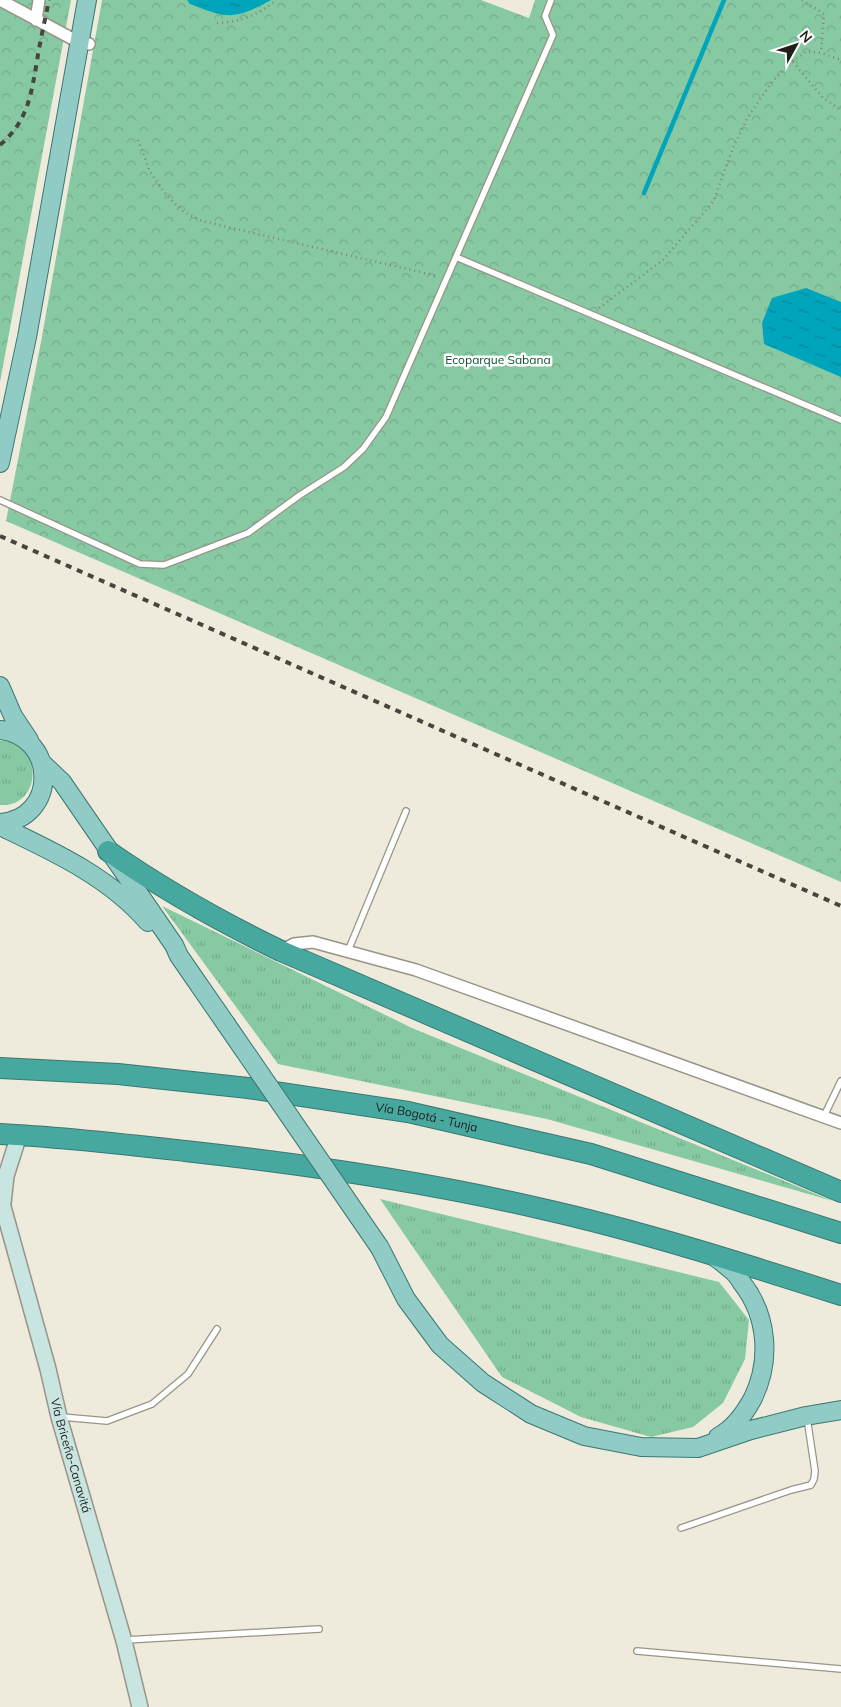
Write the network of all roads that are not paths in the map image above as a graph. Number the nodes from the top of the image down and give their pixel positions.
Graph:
1 (0, 0) edge
2 (39, 0) edge
3 (87, 0) edge
4 (551, 0) edge
5 (36, 20) junction
6 (89, 44) dead end
7 (456, 257) junction
8 (841, 420) edge
9 (0, 463) edge
10 (0, 500) edge
11 (0, 686) edge
12 (0, 730) edge
13 (32, 744) junction
14 (42, 763) junction
15 (406, 811) dead end
16 (0, 825) edge
17 (108, 851) junction
18 (281, 951) junction
19 (348, 951) junction
20 (179, 956) junction
21 (0, 1068) edge
22 (841, 1081) edge
23 (824, 1116) junction
24 (841, 1123) edge
25 (10, 1135) edge
26 (841, 1192) edge
27 (2, 1199) edge
28 (841, 1233) edge
29 (706, 1252) junction
30 (841, 1295) edge
31 (217, 1329) dead end
32 (841, 1410) edge
33 (806, 1416) junction
34 (59, 1417) junction
35 (698, 1448) junction
36 (680, 1528) dead end
37 (319, 1630) dead end
38 (124, 1641) junction
39 (636, 1651) dead end
40 (841, 1669) edge
41 (140, 1707) edge

1 - 5 street
2 - 5 street
3 - 9 main road
4 - 7 lane
5 - 6 street
7 - 8 lane
7 - 10 lane
11 - 13 main road
12 - 13 main road
13 - 14 main road
14 - 16 main road
14 - 17 main road
15 - 19 lane
16 - 20 main road
17 - 18 highway
17 - 20 main road
18 - 19 street
18 - 26 highway
19 - 23 street
20 - 35 main road, bridge
21 - 28 highway, Vía Bogotá - Tunja
22 - 23 lane
23 - 24 street
25 - 27 main road
25 - 29 highway
27 - 34 main road, Vía Briceño-Canavitá
29 - 30 highway
29 - 35 main road
31 - 34 lane
32 - 33 main road
33 - 35 main road
33 - 36 lane
34 - 38 main road, Vía Briceño-Canavitá
37 - 38 lane
38 - 41 main road, Vía Briceño-Canavitá
39 - 40 lane

